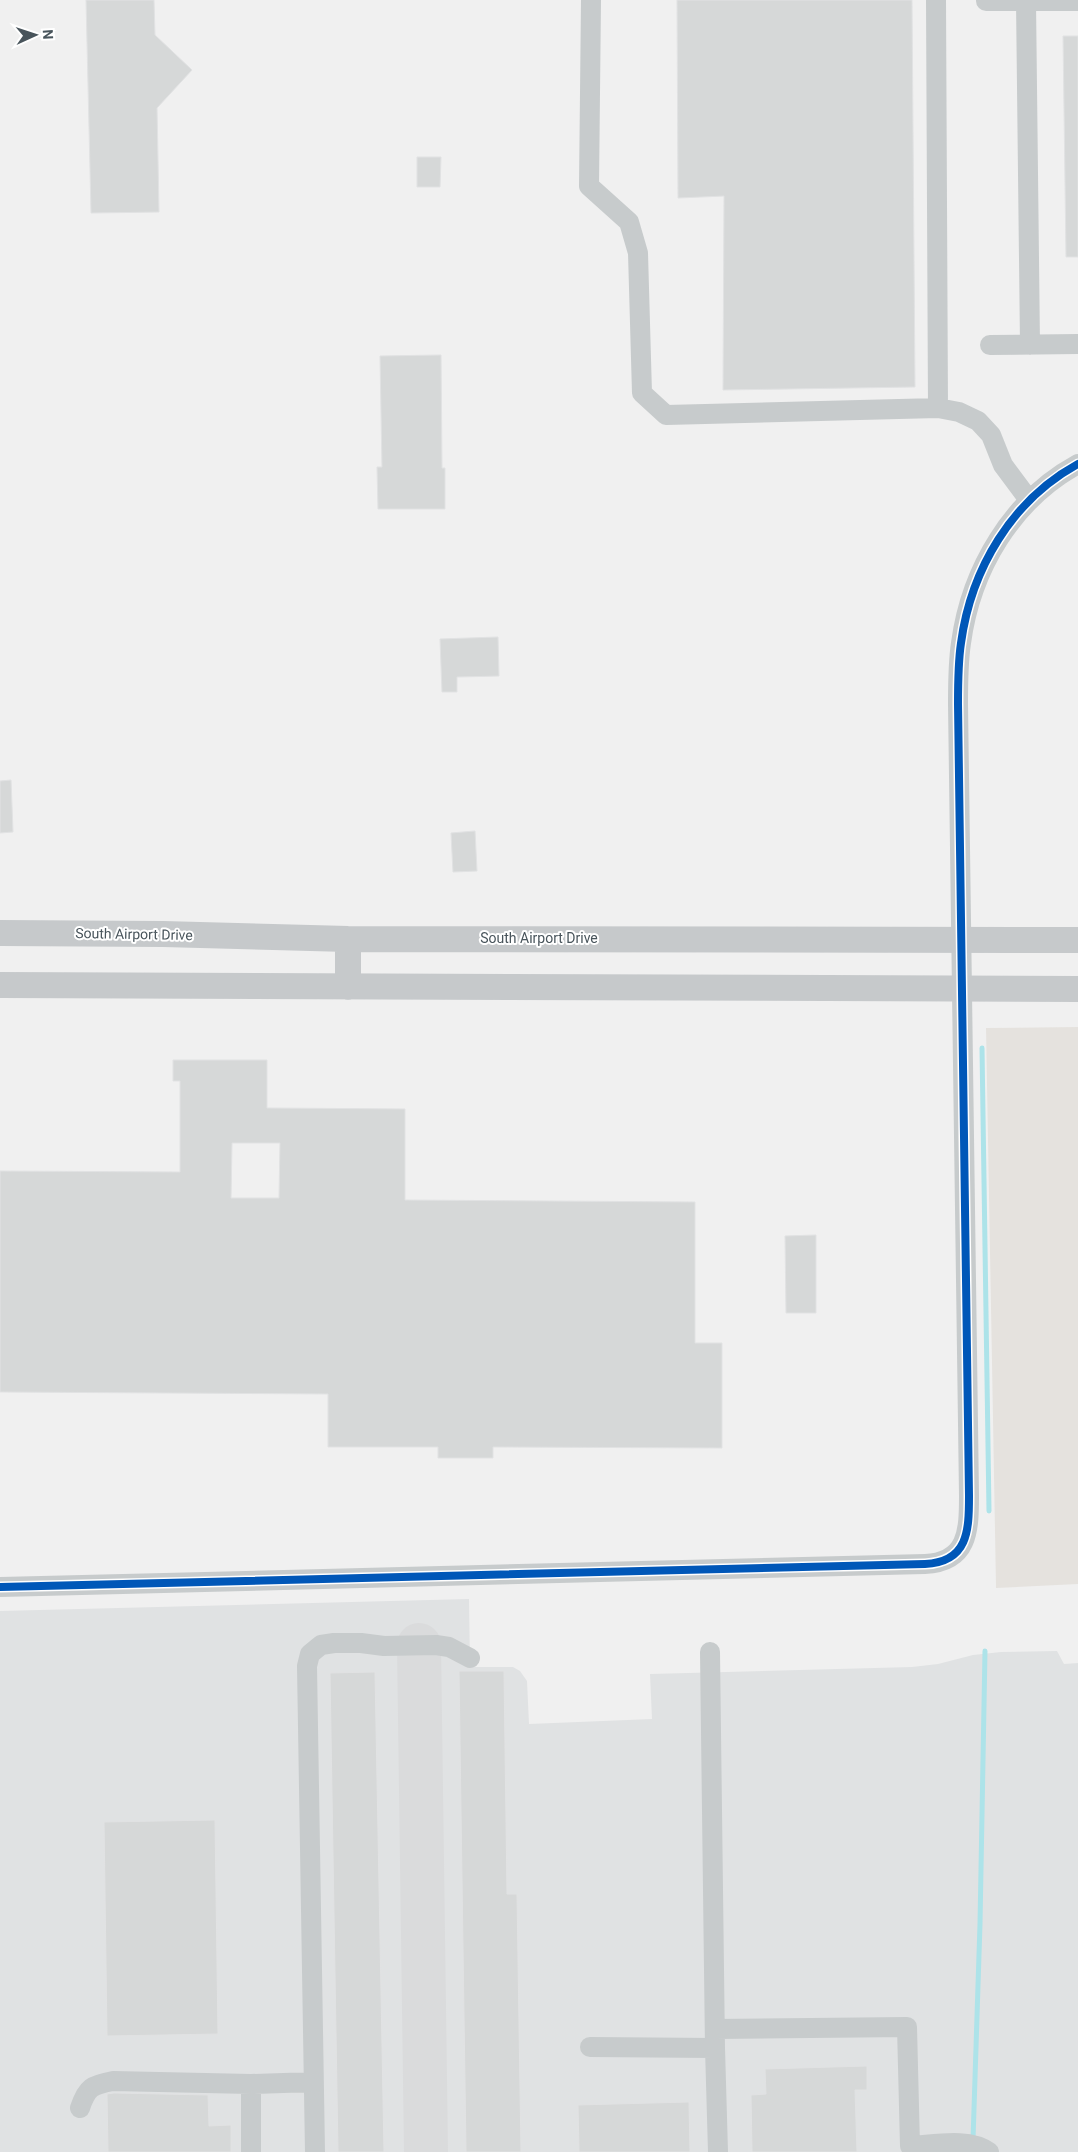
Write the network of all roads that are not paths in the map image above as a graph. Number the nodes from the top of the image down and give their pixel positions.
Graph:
1 (591, 0) edge
2 (936, 0) edge
3 (986, 1) dead end
4 (1026, 1) edge
5 (1078, 1) edge
6 (1078, 344) edge
7 (990, 345) dead end
8 (1030, 345) junction
9 (938, 408) junction
10 (1078, 464) edge
11 (1030, 500) junction
12 (0, 933) edge
13 (348, 939) junction
14 (961, 940) junction
15 (1078, 940) edge
16 (0, 985) edge
17 (348, 987) junction
18 (962, 987) junction
19 (1078, 989) edge
20 (0, 1587) edge
21 (710, 1652) dead end
22 (470, 1658) dead end
23 (715, 2038) junction
24 (590, 2047) dead end
25 (314, 2082) junction
26 (251, 2084) junction
27 (80, 2108) dead end
28 (978, 2148) edge
29 (251, 2152) edge
30 (315, 2152) edge
31 (718, 2152) edge

1 - 9 street
2 - 9 street
3 - 4 street
4 - 5 street
4 - 8 street
6 - 8 street
7 - 8 street
9 - 11 street
10 - 11 street
11 - 14 street
12 - 13 main road, South Airport Drive
13 - 14 main road, South Airport Drive
13 - 17 main road
14 - 15 main road, South Airport Drive
14 - 18 street
16 - 17 main road
17 - 18 main road
18 - 19 main road
18 - 20 street
21 - 23 street
22 - 25 street
23 - 24 street
23 - 28 street
23 - 31 street
25 - 26 street
25 - 30 street
26 - 27 street
26 - 29 street

